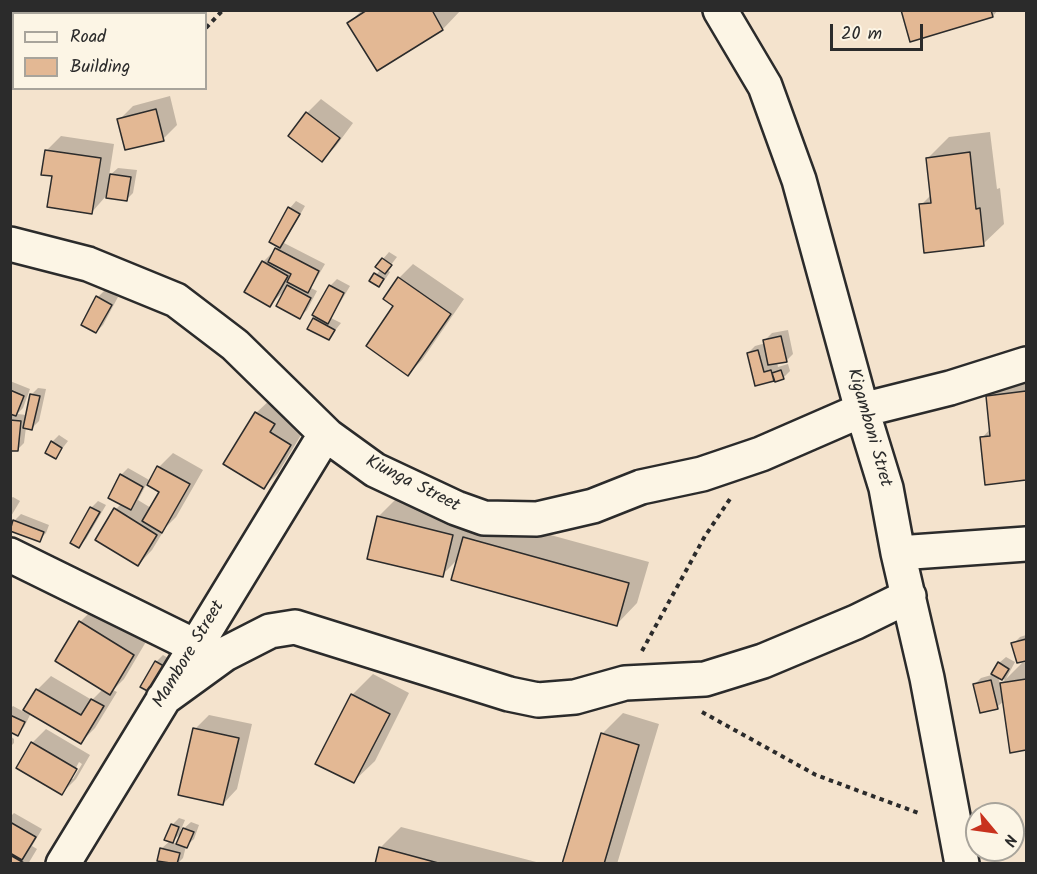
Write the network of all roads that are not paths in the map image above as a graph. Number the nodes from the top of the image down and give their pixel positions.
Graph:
1 (720, 10) edge
2 (10, 244) edge
3 (1026, 364) edge
4 (862, 410) junction
5 (318, 446) dead end
6 (1026, 544) edge
7 (898, 553) junction
8 (10, 555) edge
9 (909, 596) junction
10 (195, 646) junction
11 (163, 699) junction
12 (63, 864) edge
13 (962, 864) edge

1 - 4 street, Kigamboni Stret
2 - 4 street, Kiunga Street
3 - 4 street, Kiunga Street
4 - 7 street, Kigamboni Stret
5 - 10 street, Mambore Street
6 - 7 street
7 - 9 street, Kigamboni Stret
8 - 10 street
9 - 11 street
9 - 13 street, Kigamboni Stret
10 - 11 street, Mambore Street
11 - 12 street, Mambore Street

